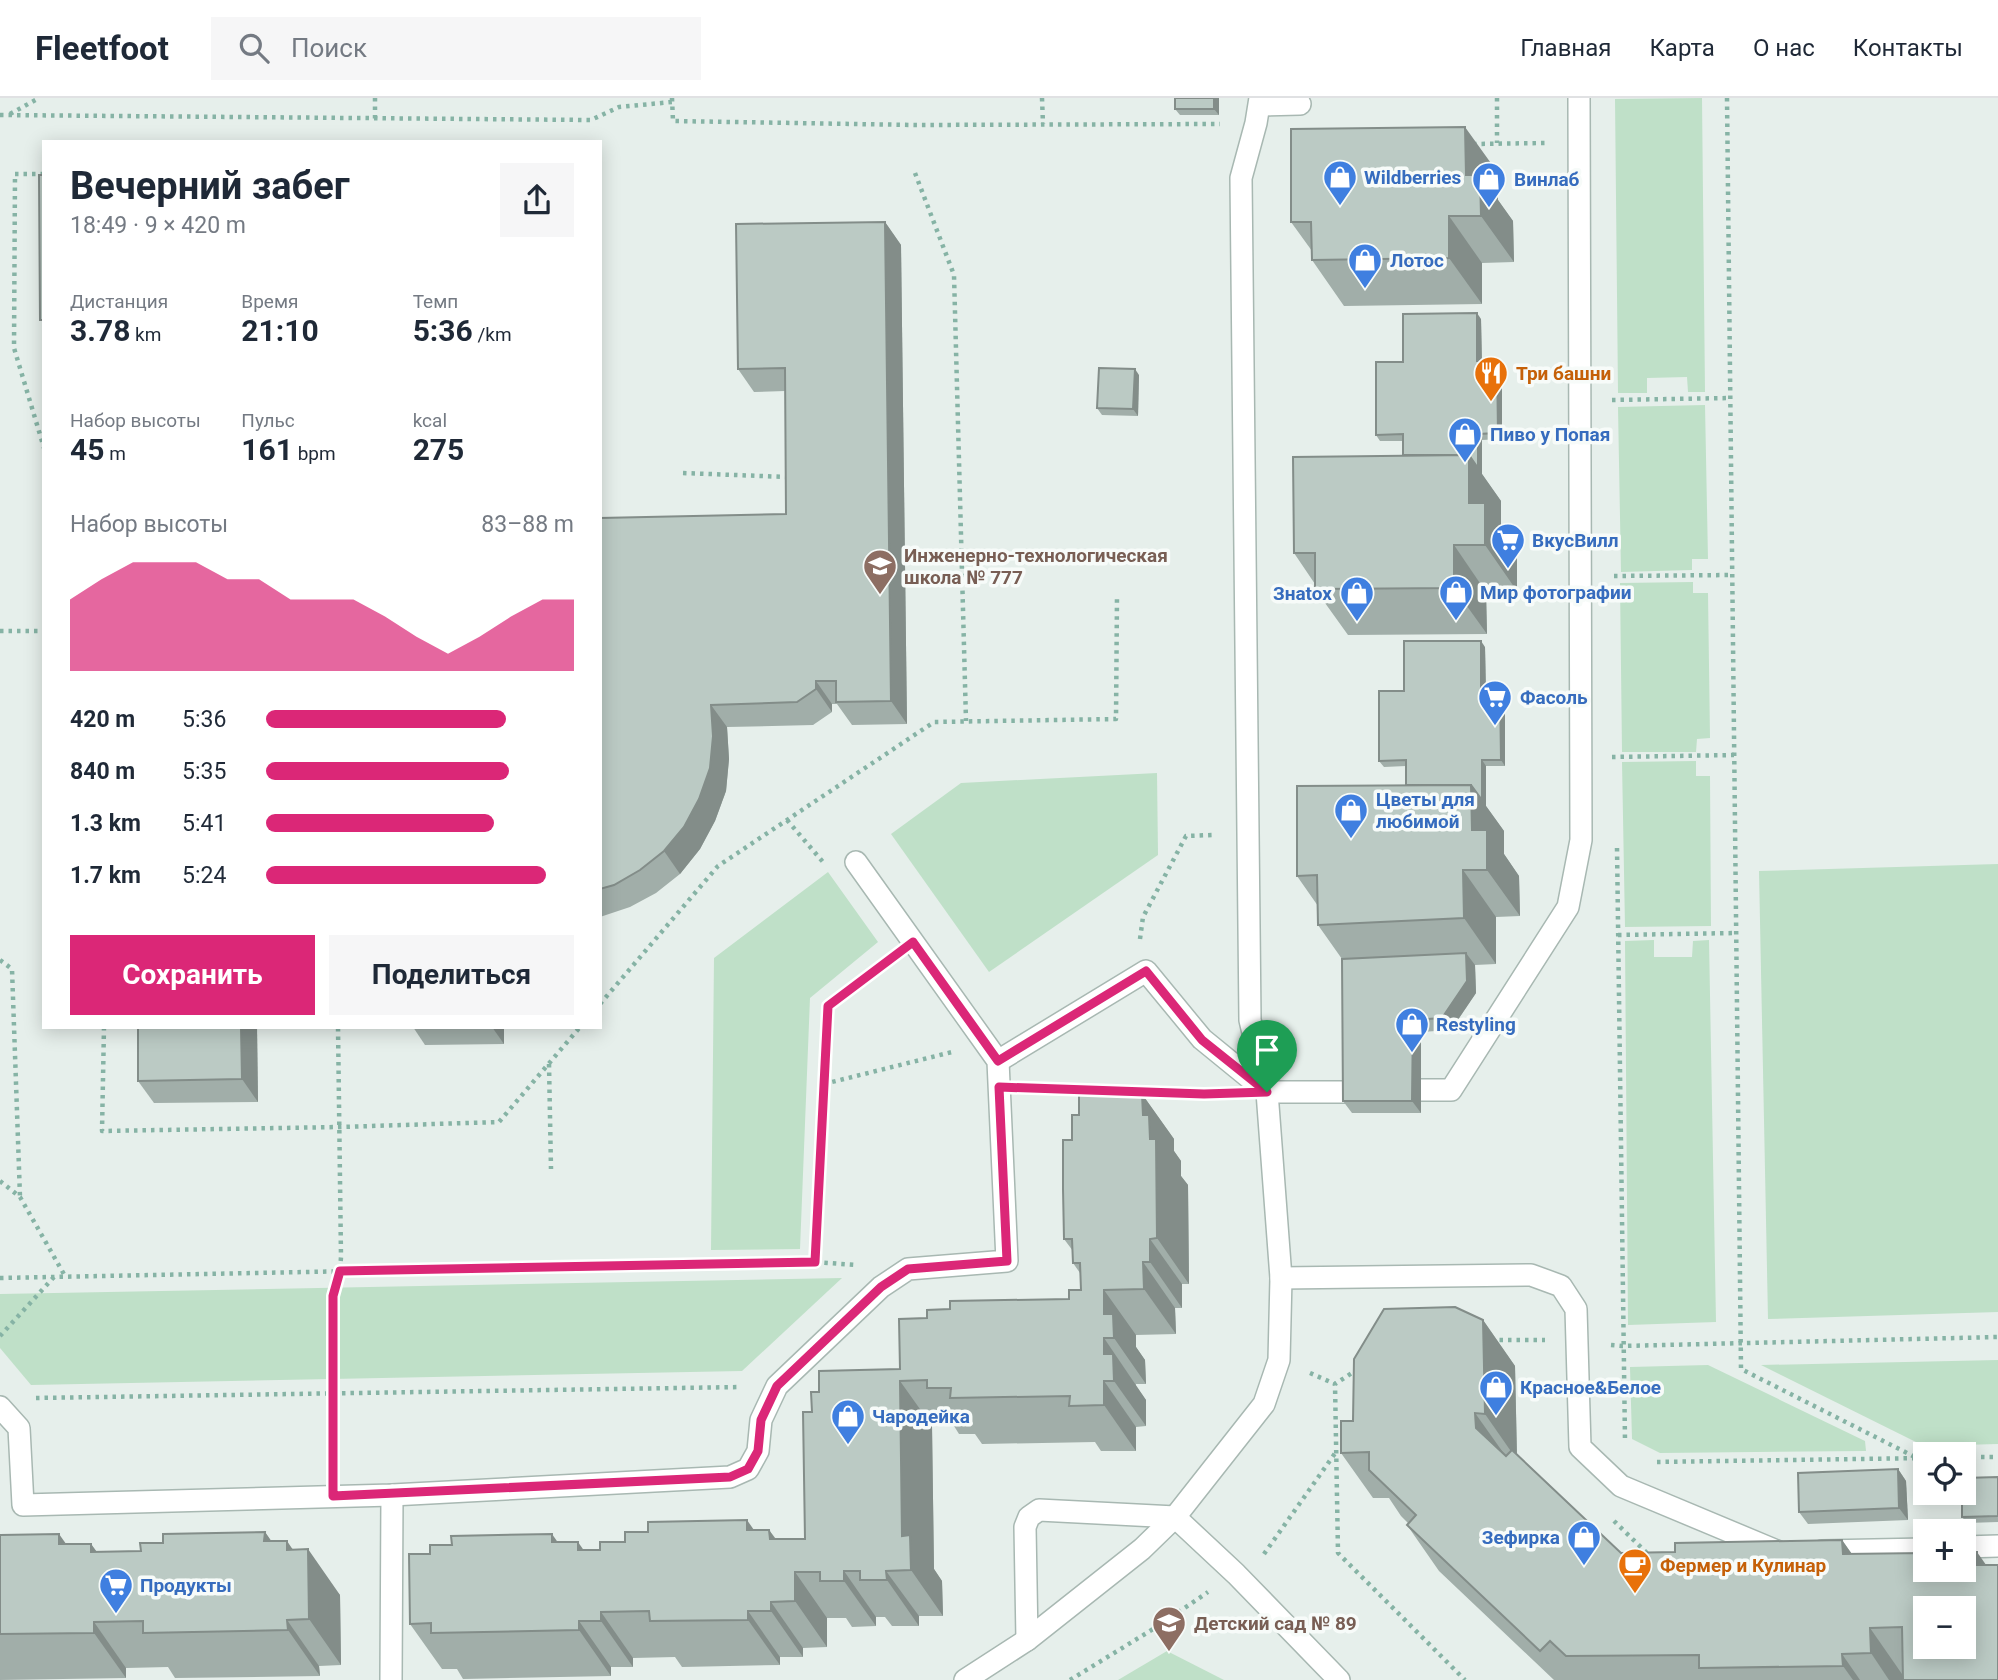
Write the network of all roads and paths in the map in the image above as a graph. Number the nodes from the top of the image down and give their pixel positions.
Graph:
1 (39, 98) edge
2 (375, 98) edge
3 (1042, 98) edge
4 (1497, 98) edge
5 (1579, 98) edge
6 (1727, 98) edge
7 (672, 100) edge
8 (1300, 104) dead end
9 (1259, 109) edge
10 (0, 115) edge
11 (9, 115) junction
12 (375, 119) junction
13 (1043, 124) junction
14 (1497, 143) junction
15 (1551, 143) dead end
16 (1469, 144) dead end
17 (915, 173) dead end
18 (42, 174) edge
19 (1730, 398) junction
20 (1612, 400) dead end
21 (42, 441) edge
22 (683, 473) dead end
23 (787, 477) edge
24 (1732, 575) junction
25 (1614, 576) dead end
26 (1117, 596) dead end
27 (0, 631) edge
28 (42, 631) edge
29 (966, 721) junction
30 (1734, 755) junction
31 (1615, 757) dead end
32 (787, 820) junction
33 (1247, 835) junction
34 (856, 862) dead end
35 (827, 866) dead end
36 (1736, 933) junction
37 (1618, 935) dead end
38 (913, 942) junction
39 (1140, 944) dead end
40 (0, 960) edge
41 (602, 1002) edge
42 (104, 1029) edge
43 (338, 1029) edge
44 (578, 1029) edge
45 (998, 1061) junction
46 (549, 1063) junction
47 (999, 1087) junction
48 (1421, 1090) dead end
49 (1267, 1092) junction
50 (1352, 1093) edge
51 (339, 1127) junction
52 (551, 1170) dead end
53 (0, 1181) edge
54 (20, 1198) junction
55 (815, 1262) junction
56 (908, 1269) junction
57 (340, 1271) junction
58 (54, 1276) junction
59 (65, 1276) junction
60 (0, 1278) edge
61 (1281, 1278) junction
62 (0, 1336) edge
63 (1998, 1337) edge
64 (1480, 1340) edge
65 (1741, 1343) junction
66 (1622, 1346) dead end
67 (1546, 1353) dead end
68 (1369, 1363) edge
69 (777, 1386) junction
70 (332, 1393) junction
71 (28, 1398) dead end
72 (0, 1407) edge
73 (1336, 1452) junction
74 (1913, 1456) edge
75 (1998, 1457) edge
76 (1646, 1458) dead end
77 (1913, 1458) edge
78 (1976, 1458) edge
79 (392, 1495) junction
80 (333, 1496) junction
81 (1609, 1516) dead end
82 (1175, 1517) junction
83 (1998, 1546) edge
84 (1976, 1547) edge
85 (1913, 1549) edge
86 (1658, 1564) edge
87 (1236, 1574) junction
88 (1027, 1640) junction
89 (391, 1680) edge
90 (965, 1680) edge
91 (1070, 1680) edge
92 (1339, 1680) edge
93 (1465, 1680) edge

1 - 11 path
2 - 12 path
3 - 13 path
4 - 14 path
5 - 48 lane
6 - 19 path
7 - 12 path
7 - 13 path
8 - 9 lane
9 - 13 path
9 - 33 lane
10 - 11 path
11 - 12 path
14 - 15 path
14 - 16 path
17 - 29 path
18 - 21 path
19 - 20 path
19 - 24 path
22 - 23 path
24 - 25 path
24 - 30 path
26 - 29 path
27 - 28 path
29 - 32 path
30 - 31 path
30 - 36 path
32 - 35 path
32 - 41 path
33 - 39 path
33 - 49 lane
34 - 38 lane
36 - 37 path
36 - 65 path
38 - 45 lane
38 - 55 path
40 - 54 path
42 - 51 path
43 - 51 path
44 - 46 path
45 - 47 lane
45 - 49 lane
46 - 51 path
46 - 52 path
47 - 49 path
47 - 56 lane
49 - 50 lane
49 - 61 lane
51 - 57 path
53 - 54 path
54 - 59 path
55 - 56 path
55 - 57 path
56 - 69 lane
57 - 59 path
57 - 70 path
58 - 59 path
58 - 60 path
58 - 62 path
61 - 82 lane
61 - 85 lane
63 - 65 path
64 - 67 path
65 - 66 path
65 - 74 path
68 - 73 path
69 - 70 path
69 - 79 lane
70 - 71 path
70 - 80 path
72 - 80 lane
73 - 87 path
73 - 93 path
75 - 78 path
76 - 77 path
79 - 80 lane
79 - 89 lane
81 - 86 path
82 - 87 lane
82 - 88 lane
82 - 88 lane
83 - 84 lane
87 - 91 path
87 - 92 lane
88 - 90 lane

